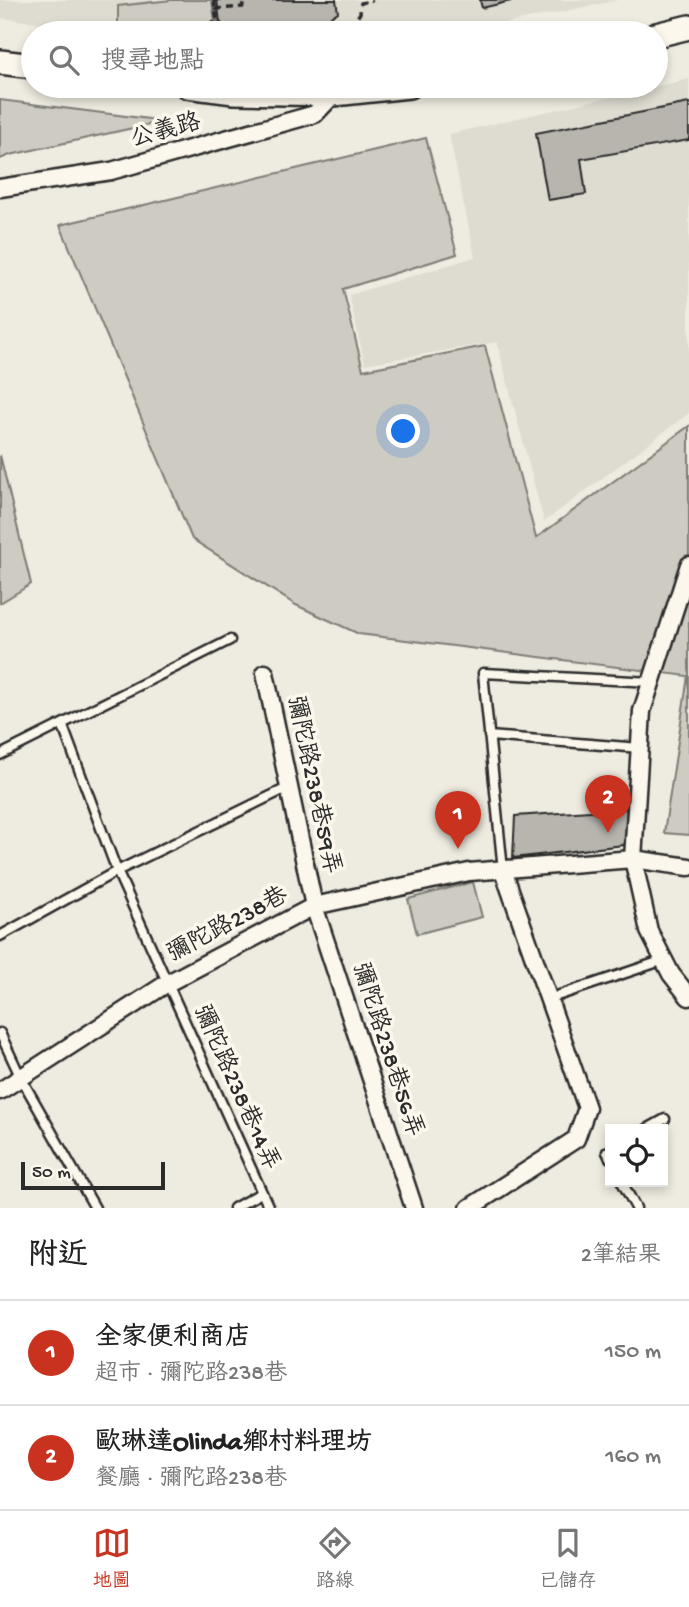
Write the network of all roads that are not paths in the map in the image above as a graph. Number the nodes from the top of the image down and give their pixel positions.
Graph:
1 (689, 27) edge
2 (668, 32) edge
3 (0, 62) edge
4 (21, 65) edge
5 (330, 98) edge
6 (0, 188) edge
7 (689, 565) edge
8 (230, 640) dead end
9 (265, 673) dead end
10 (652, 682) junction
11 (62, 724) junction
12 (489, 736) junction
13 (640, 748) junction
14 (0, 755) edge
15 (289, 787) junction
16 (633, 859) junction
17 (689, 867) edge
18 (503, 870) junction
19 (117, 871) junction
20 (314, 906) junction
21 (0, 936) edge
22 (664, 960) junction
23 (166, 984) junction
24 (689, 997) edge
25 (548, 999) junction
26 (0, 1033) edge
27 (21, 1078) junction
28 (0, 1091) edge
29 (665, 1119) dead end
30 (656, 1124) edge
31 (625, 1187) edge
32 (261, 1193) junction
33 (95, 1208) edge
34 (234, 1208) edge
35 (269, 1208) edge
36 (414, 1208) edge
37 (469, 1208) edge
38 (636, 1208) edge

1 - 2 main road
3 - 4 main road
5 - 6 street, 公義路
7 - 10 street
8 - 11 lane
9 - 15 street, 彌陀路238巷59弄
10 - 12 lane
10 - 13 street
11 - 14 lane
11 - 19 lane, 彌陀路238巷14弄
12 - 13 lane
12 - 18 lane
13 - 16 street
15 - 19 lane
15 - 20 street, 彌陀路238巷59弄
16 - 17 street, 彌陀路238巷
16 - 18 street, 彌陀路238巷
16 - 22 street
18 - 20 street, 彌陀路238巷
18 - 25 street
19 - 21 lane
19 - 23 lane, 彌陀路238巷14弄
20 - 23 street, 彌陀路238巷
20 - 36 street, 彌陀路238巷56弄
22 - 24 street
22 - 25 lane
23 - 27 street, 彌陀路238巷
23 - 32 lane, 彌陀路238巷14弄
25 - 37 street
26 - 27 lane
27 - 28 street, 彌陀路238巷
27 - 33 lane
29 - 30 lane
31 - 38 lane
32 - 34 lane
32 - 35 lane, 彌陀路238巷14弄

